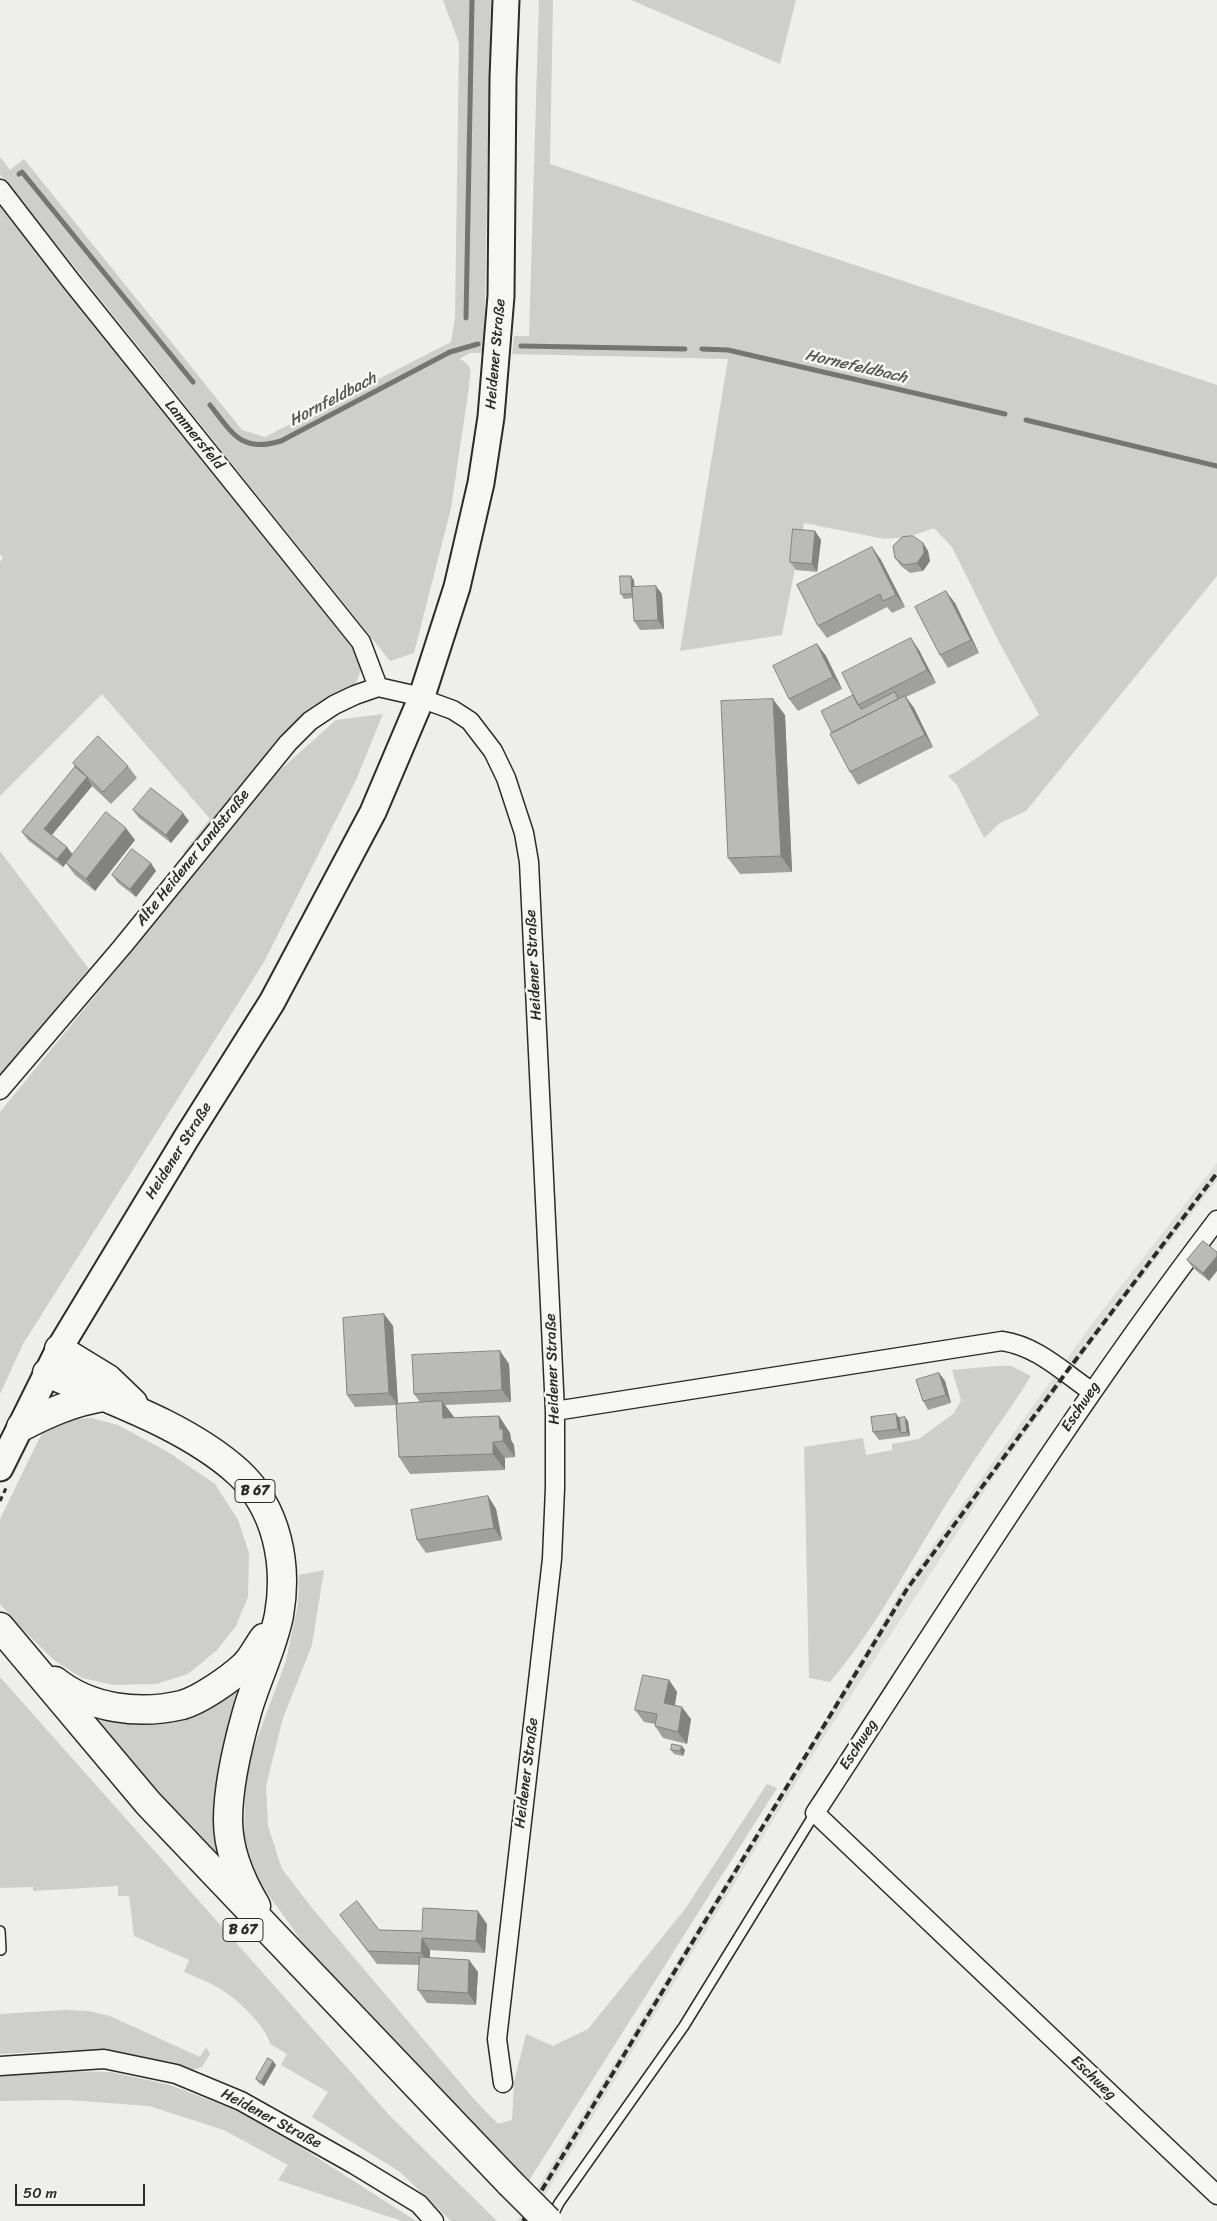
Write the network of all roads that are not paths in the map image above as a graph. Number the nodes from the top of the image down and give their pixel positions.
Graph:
1 (506, 0) edge
2 (0, 189) edge
3 (378, 687) junction
4 (421, 699) junction
5 (0, 1090) edge
6 (1217, 1220) edge
7 (53, 1361) junction
8 (1091, 1391) junction
9 (103, 1397) junction
10 (555, 1411) junction
11 (149, 1418) junction
12 (20, 1427) junction
13 (4, 1476) edge
14 (278, 1616) junction
15 (0, 1627) edge
16 (0, 1654) edge
17 (815, 1813) junction
18 (0, 1931) edge
19 (1, 1950) dead end
20 (297, 1962) junction
21 (0, 2066) edge
22 (503, 2083) dead end
23 (504, 2190) junction
24 (1217, 2195) edge
25 (434, 2221) edge
26 (524, 2221) edge
27 (548, 2221) edge

1 - 4 main road, Heidener Straße
2 - 3 street, Lammersfeld
3 - 4 street
3 - 5 street, Alte Heidener Landstraße
4 - 7 main road, Heidener Straße
4 - 10 street, Heidener Straße
6 - 8 street, Eschweg
7 - 9 highway
7 - 11 highway
7 - 12 main road, Heidener Straße
8 - 10 street
8 - 17 street, Eschweg
9 - 11 highway
9 - 12 highway
10 - 22 street, Heidener Straße
11 - 14 highway, B 67
12 - 13 main road, Heidener Straße
14 - 15 highway
14 - 20 highway
15 - 20 highway, B 67
16 - 23 highway, B 67
17 - 24 street, Eschweg
17 - 27 lane
18 - 19 lane
20 - 23 highway, B 67
21 - 25 street, Heidener Straße
23 - 26 highway, B 67
23 - 27 highway, B 67, bridge

